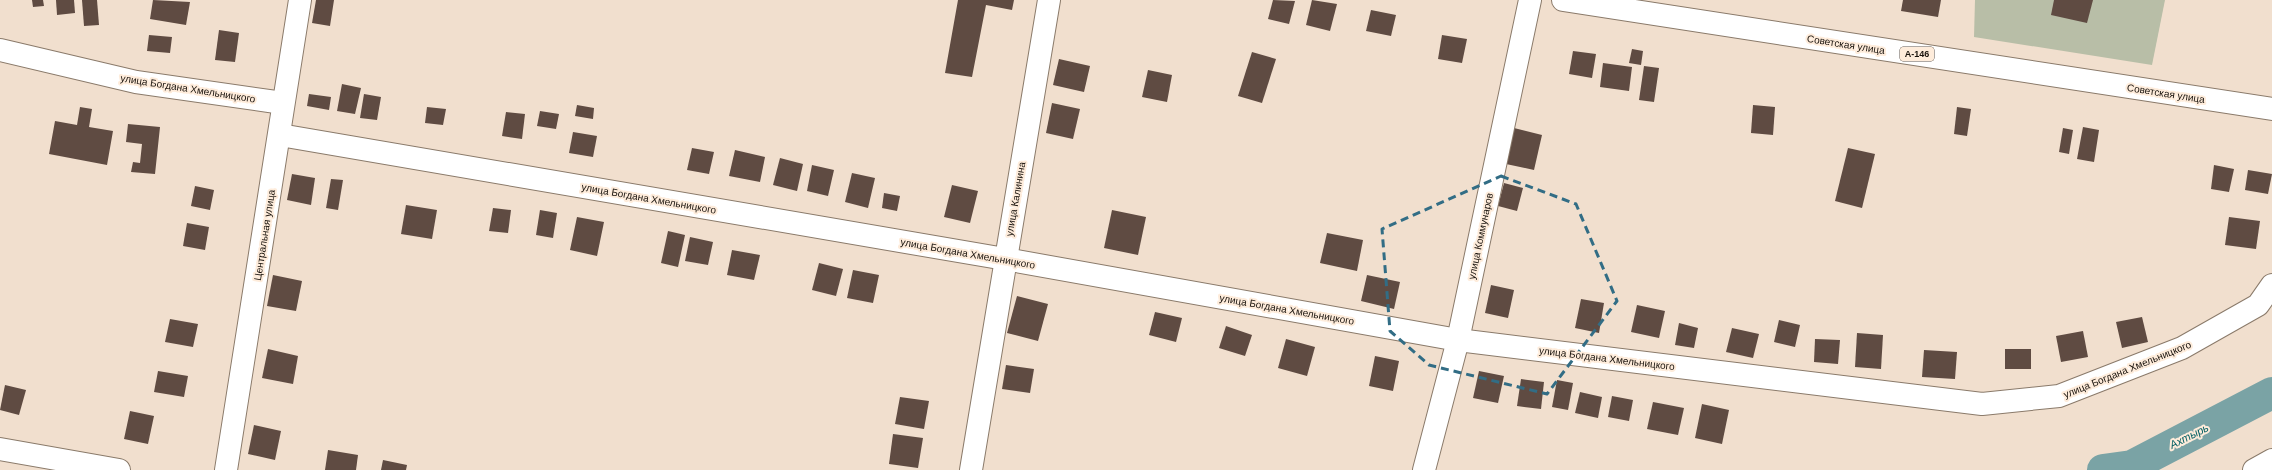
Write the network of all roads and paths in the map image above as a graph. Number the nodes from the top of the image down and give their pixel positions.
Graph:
1 (300, 0) edge
2 (1049, 0) edge
3 (1530, 0) edge
4 (1563, 0) edge
5 (0, 50) edge
6 (283, 103) junction
7 (2272, 109) edge
8 (280, 135) junction
9 (1005, 259) junction
10 (2272, 285) edge
11 (1458, 340) junction
12 (0, 449) edge
13 (2272, 460) edge
14 (119, 470) edge
15 (226, 470) edge
16 (971, 470) edge
17 (1424, 470) edge
18 (2254, 470) edge

1 - 6 main road, Центральная улица
2 - 9 main road, улица Калинина
3 - 11 main road, улица Коммунаров
4 - 7 main road, Советская улица / А-146
5 - 6 main road, улица Богдана Хмельницкого
6 - 8 main road, Центральная улица
8 - 9 main road, улица Богдана Хмельницкого
8 - 15 main road, Центральная улица
9 - 11 main road, улица Богдана Хмельницкого
9 - 16 main road, улица Калинина
10 - 11 main road, улица Богдана Хмельницкого
11 - 17 main road, улица Коммунаров
12 - 14 main road
13 - 18 main road

